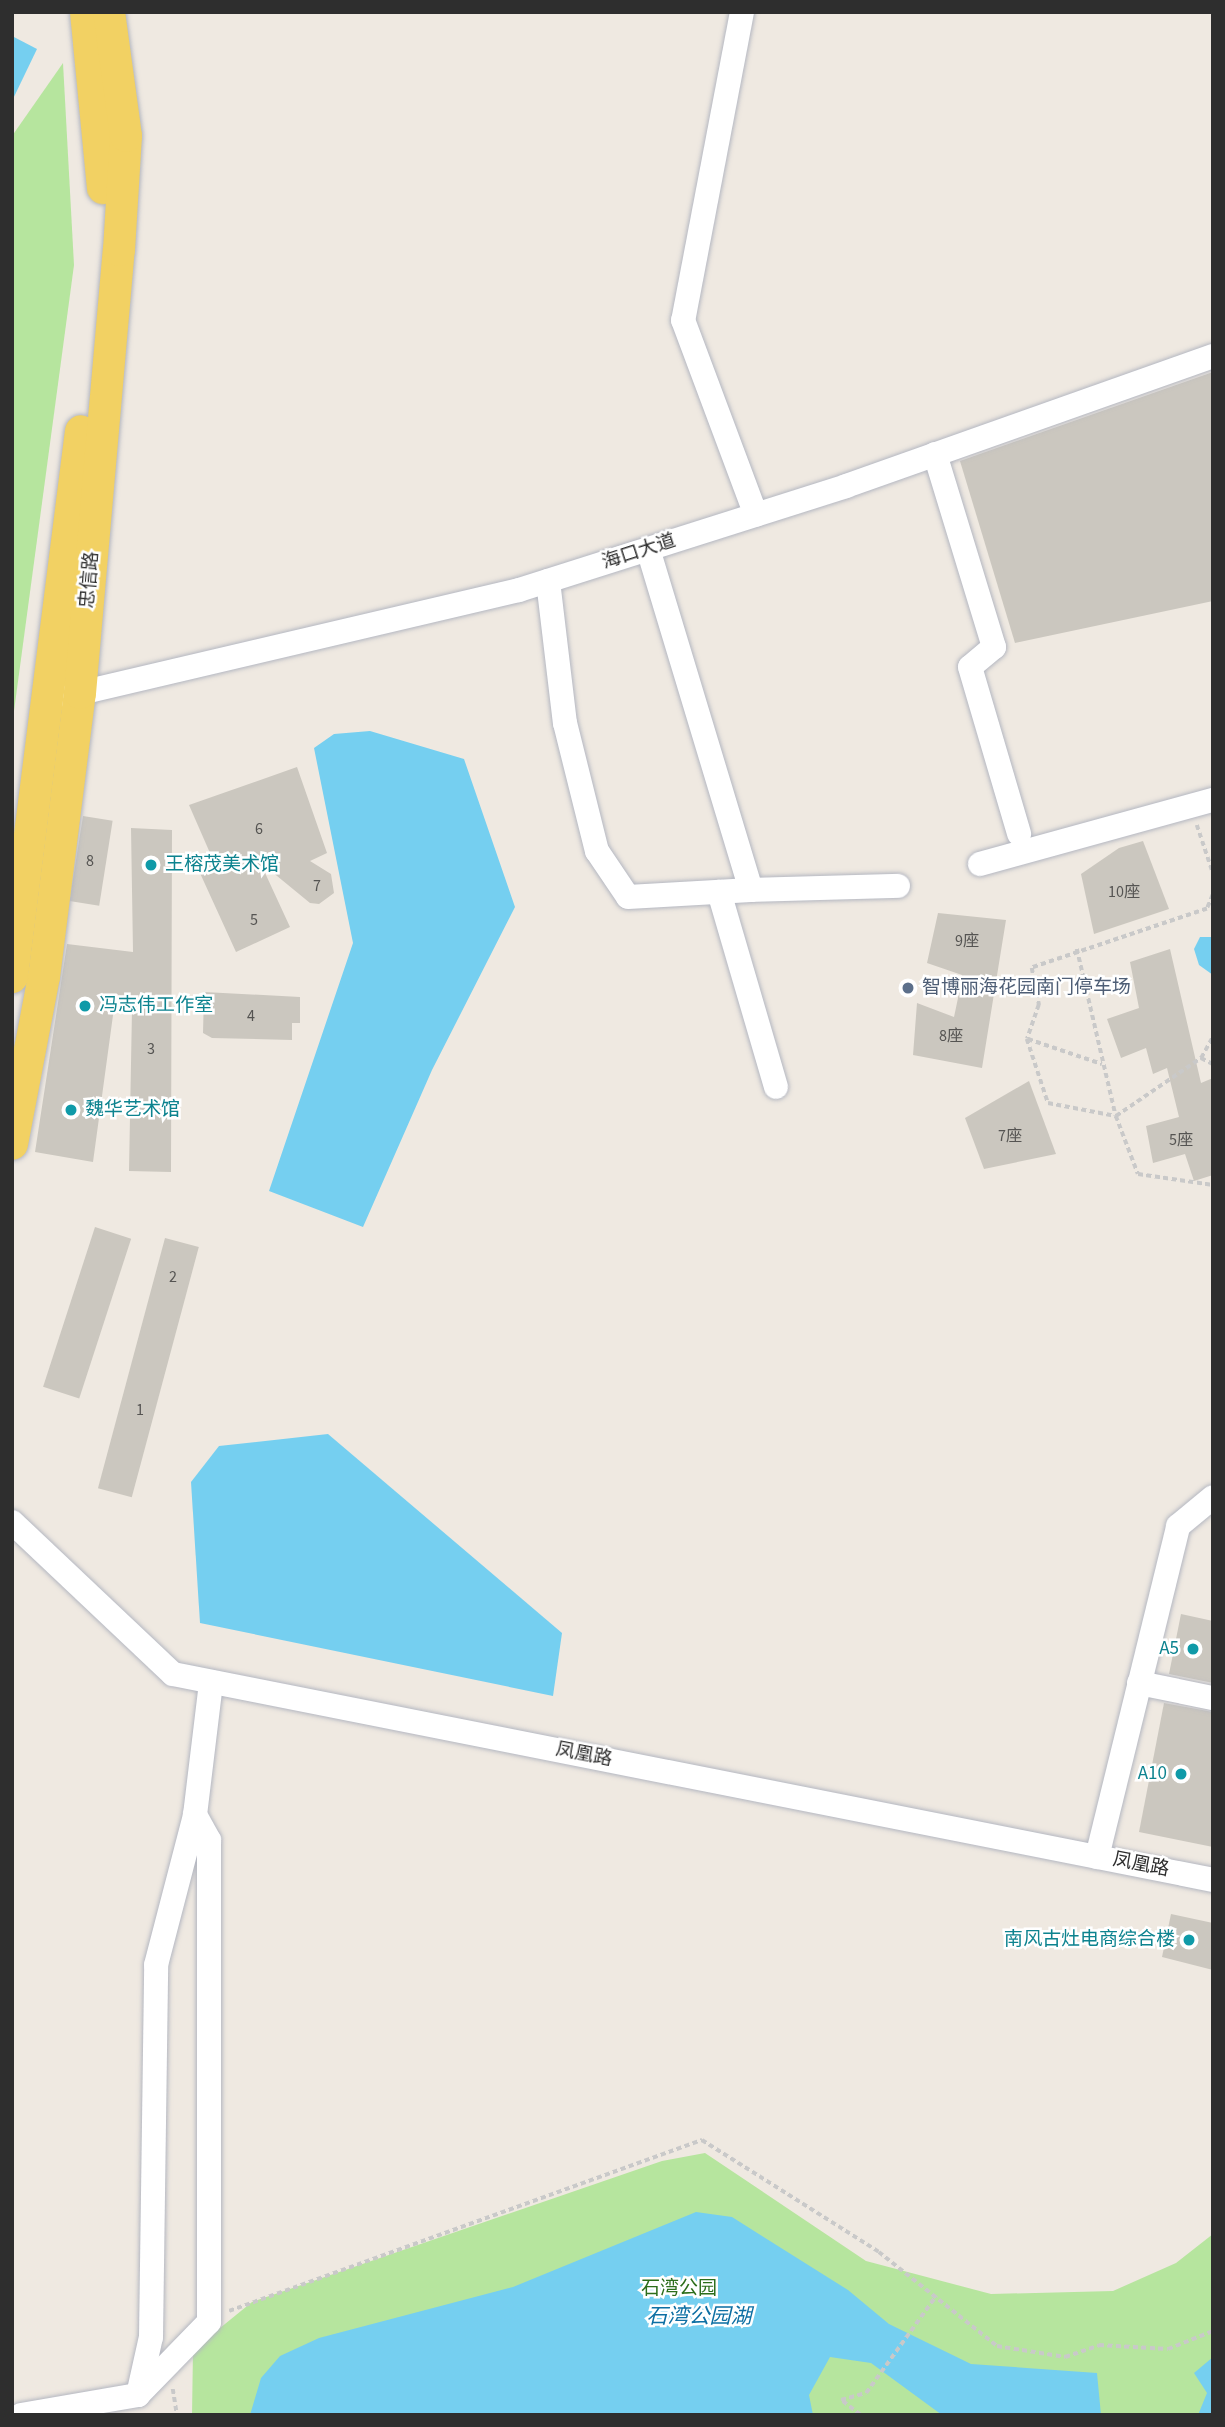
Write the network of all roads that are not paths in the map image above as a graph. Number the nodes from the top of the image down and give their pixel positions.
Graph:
1 (742, 12) edge
2 (98, 19) edge
3 (1213, 356) edge
4 (935, 454) junction
5 (756, 515) junction
6 (648, 549) junction
7 (548, 581) junction
8 (66, 696) junction
9 (1213, 788) edge
10 (1202, 803) edge
11 (1053, 832) dead end
12 (1027, 849) junction
13 (980, 864) dead end
14 (898, 886) dead end
15 (751, 890) junction
16 (719, 892) junction
17 (12, 977) edge
18 (776, 1087) dead end
19 (14, 1138) edge
20 (1213, 1497) edge
21 (12, 1522) edge
22 (211, 1682) junction
23 (1139, 1683) junction
24 (1213, 1698) edge
25 (195, 1815) junction
26 (1097, 1857) junction
27 (1213, 1880) edge
28 (138, 2395) junction
29 (21, 2415) edge

1 - 5 street
2 - 8 main road, 忠信路
3 - 4 street, 海口大道
4 - 5 street, 海口大道
4 - 12 street
5 - 6 street, 海口大道
6 - 7 street, 海口大道
6 - 15 street
7 - 8 street, 海口大道
7 - 16 street
8 - 17 main road, 忠信路
8 - 19 main road, 忠信路
9 - 11 street
10 - 12 street
12 - 13 street
14 - 15 street
15 - 16 street
16 - 18 street
20 - 23 street
21 - 22 street, 凤凰路
22 - 25 street
22 - 26 street, 凤凰路
23 - 24 street
23 - 26 street
25 - 28 street
25 - 28 street
26 - 27 street, 凤凰路
28 - 29 street

